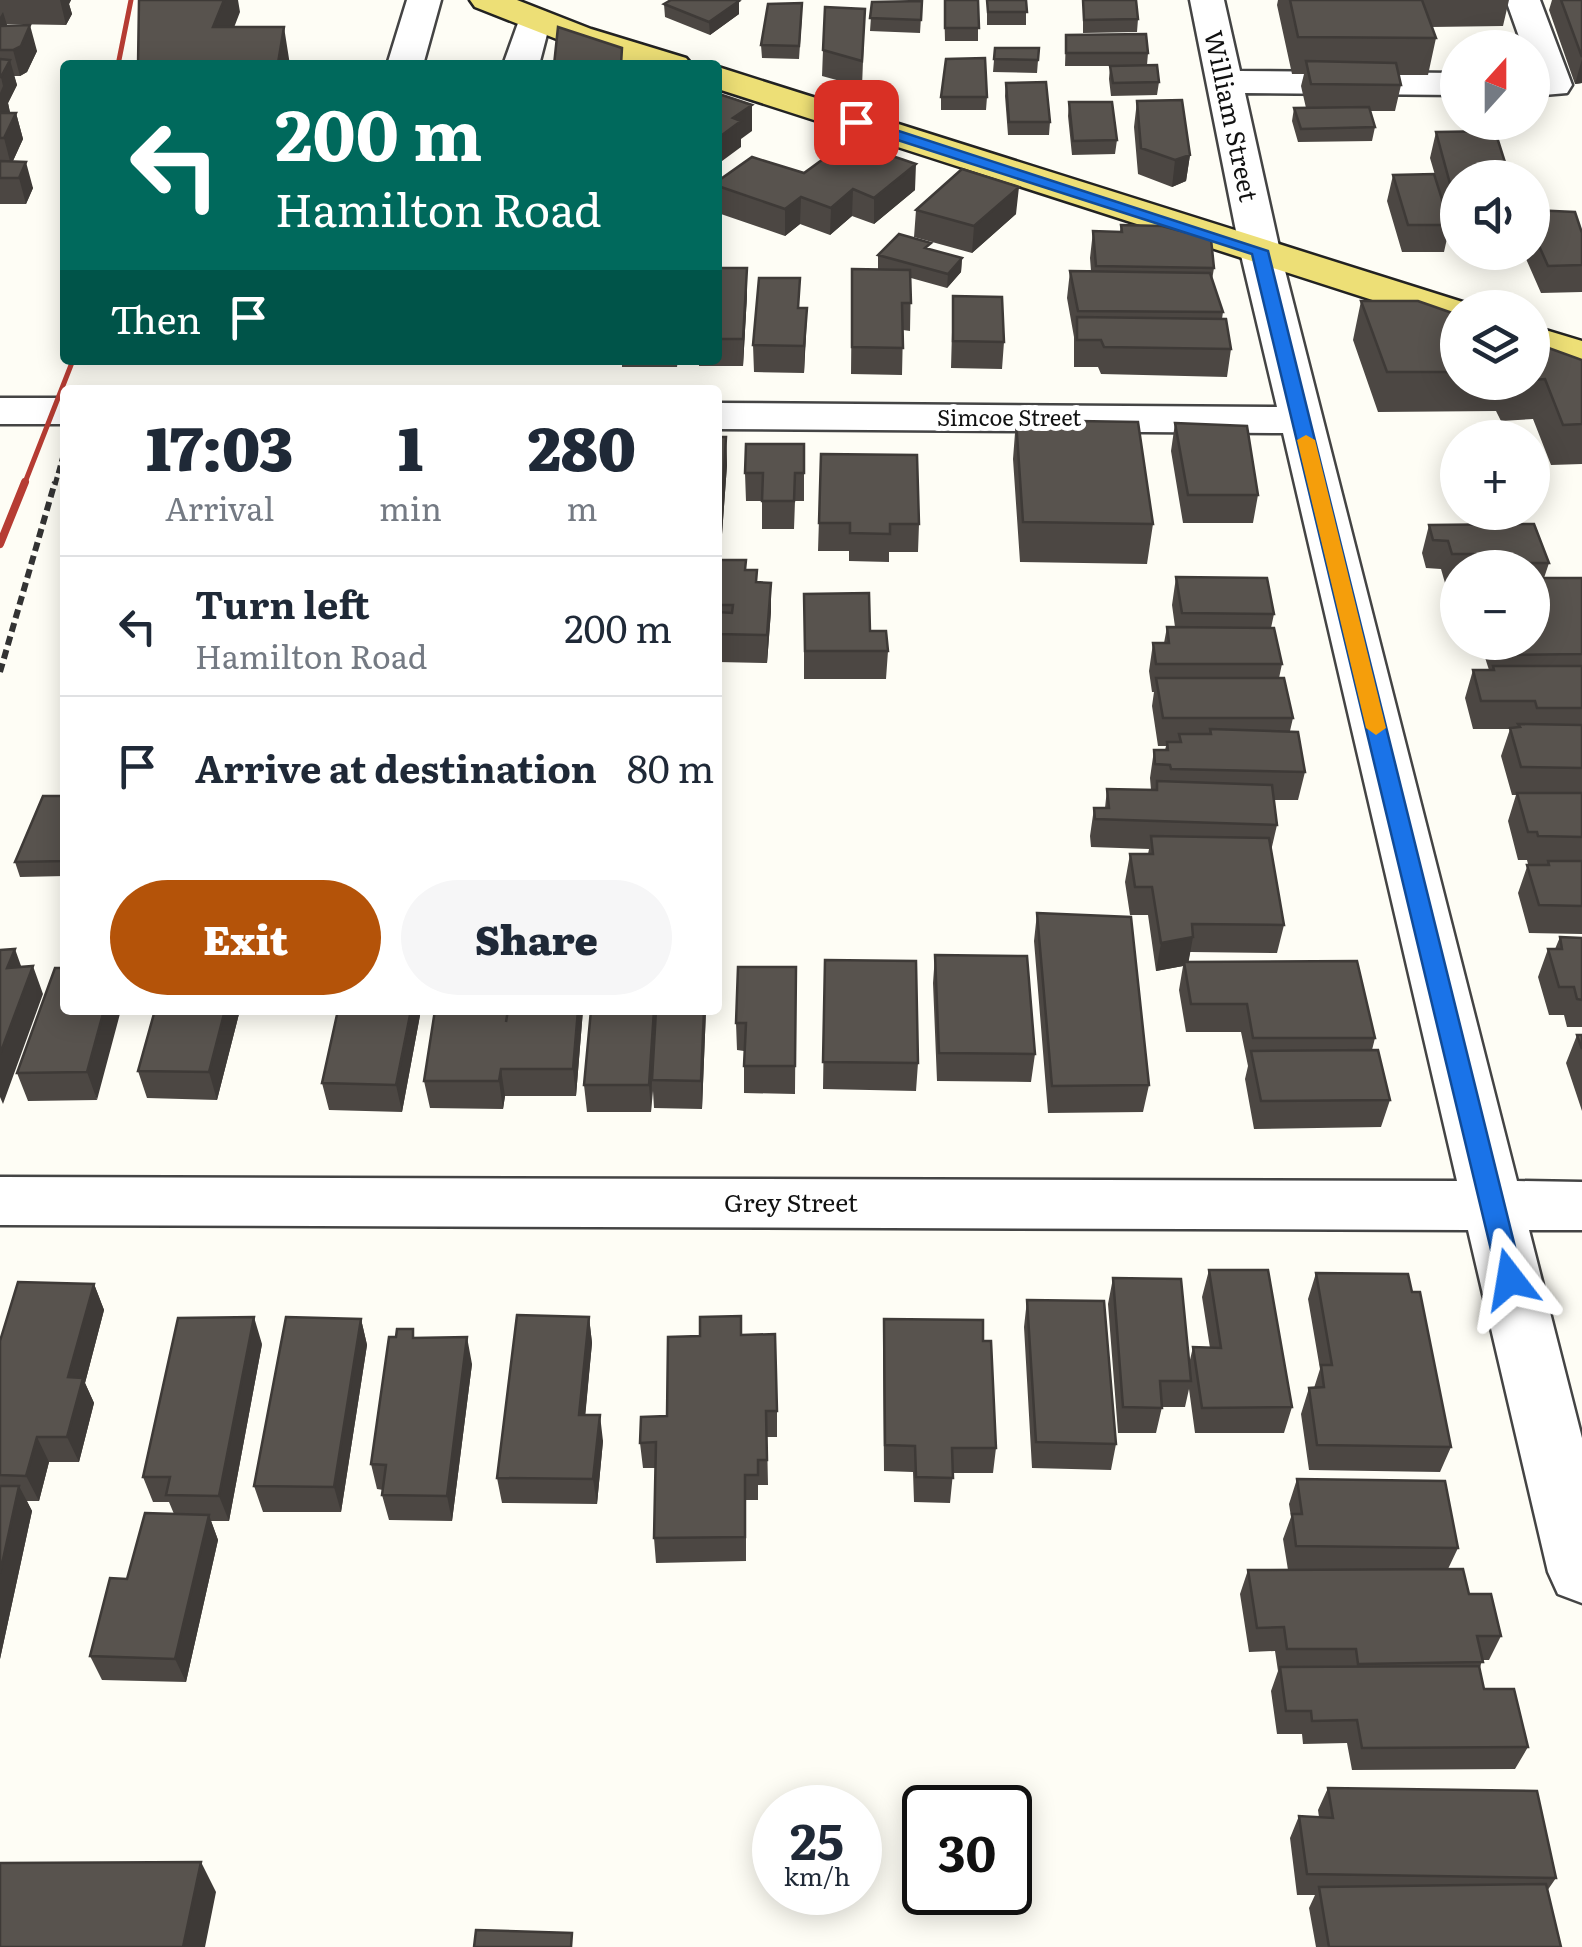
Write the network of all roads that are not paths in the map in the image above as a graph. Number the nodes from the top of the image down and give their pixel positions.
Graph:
1 (424, 0) edge
2 (486, 0) edge
3 (1207, 0) edge
4 (1522, 0) edge
5 (534, 19) junction
6 (1533, 30) edge
7 (406, 60) edge
8 (522, 60) edge
9 (659, 60) edge
10 (722, 79) edge
11 (1224, 82) junction
12 (1440, 84) edge
13 (1260, 251) junction
14 (1440, 308) edge
15 (1550, 344) edge
16 (1582, 354) edge
17 (0, 411) edge
18 (60, 411) edge
19 (722, 416) edge
20 (1301, 420) junction
21 (0, 1201) edge
22 (1493, 1206) junction
23 (1582, 1206) edge
24 (1582, 1572) edge

1 - 7 street
2 - 5 main road
3 - 11 street, William Street
4 - 6 street
5 - 8 street
5 - 9 main road
10 - 13 main road
11 - 12 street
11 - 13 street, William Street
13 - 14 main road
13 - 20 street, William Street
15 - 16 main road
17 - 18 street
19 - 20 street, Simcoe Street
20 - 22 street, William Street
21 - 22 street, Grey Street
22 - 23 street, Grey Street
22 - 24 street, William Street

